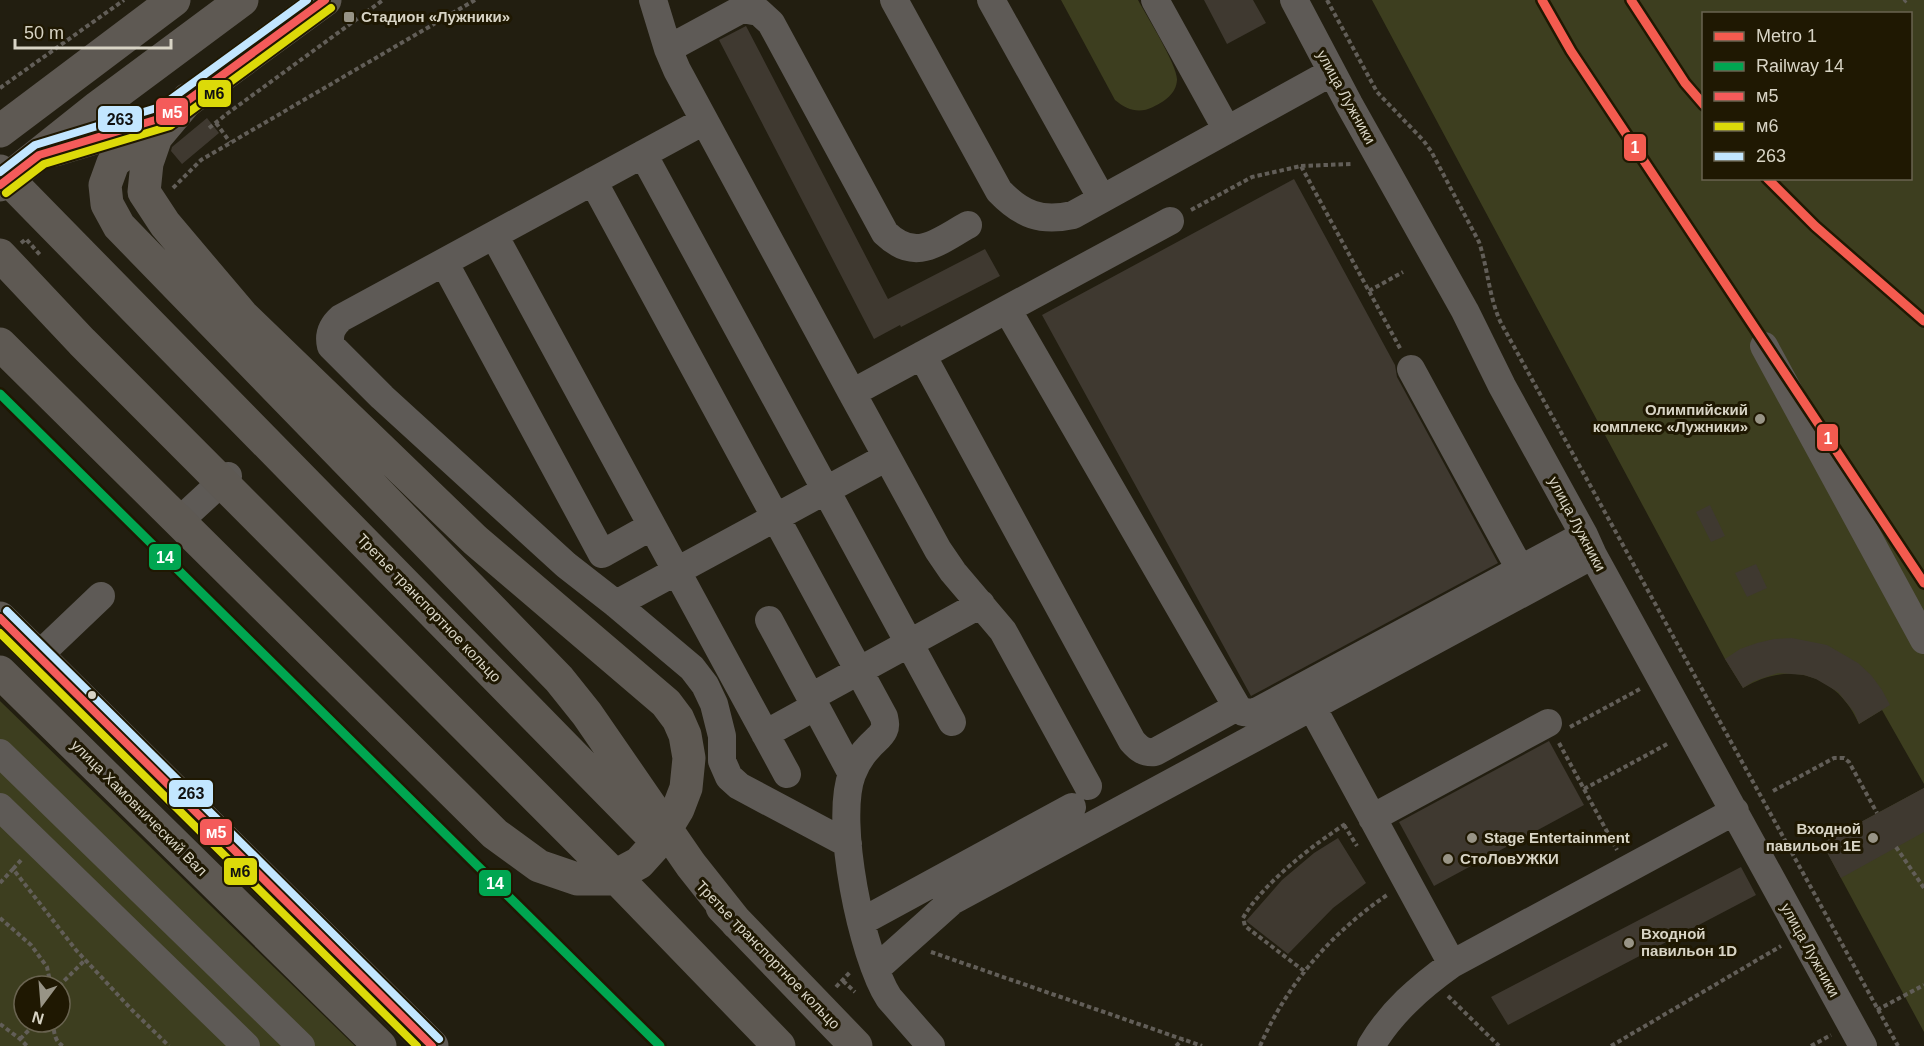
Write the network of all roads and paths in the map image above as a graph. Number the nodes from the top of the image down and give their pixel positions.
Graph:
1 (124, 0) edge
2 (174, 0) edge
3 (242, 0) edge
4 (325, 0) edge
5 (383, 0) edge
6 (475, 0) edge
7 (653, 0) edge
8 (894, 0) edge
9 (992, 0) edge
10 (1155, 0) edge
11 (1294, 0) edge
12 (1327, 0) edge
13 (668, 50) junction
14 (1332, 72) junction
15 (0, 88) edge
16 (177, 108) junction
17 (704, 121) junction
18 (216, 123) junction
19 (209, 128) dead end
20 (1227, 130) junction
21 (0, 131) edge
22 (230, 142) junction
23 (643, 154) junction
24 (39, 155) junction
25 (1351, 164) dead end
26 (1301, 166) junction
27 (0, 171) edge
28 (593, 182) junction
29 (0, 185) edge
30 (170, 191) dead end
31 (1102, 199) junction
32 (1170, 221) joint
33 (968, 225) dead end
34 (494, 235) junction
35 (0, 255) edge
36 (444, 262) junction
37 (0, 271) edge
38 (1403, 272) dead end
39 (1369, 291) junction
40 (1006, 309) junction
41 (82, 342) junction
42 (0, 344) edge
43 (1764, 346) dead end
44 (922, 355) junction
45 (1411, 369) joint
46 (852, 393) junction
47 (887, 457) junction
48 (228, 476) dead end
49 (826, 490) junction
50 (189, 512) dead end
51 (776, 517) junction
52 (652, 526) junction
53 (1588, 545) junction
54 (602, 554) junction
55 (1520, 569) junction
56 (571, 570) junction
57 (677, 571) junction
58 (101, 596) dead end
59 (616, 604) junction
60 (981, 604) junction
61 (0, 618) edge
62 (769, 620) dead end
63 (1924, 640) edge
64 (909, 643) junction
65 (38, 656) junction
66 (859, 670) junction
67 (0, 672) edge
68 (1646, 686) dead end
69 (813, 701) junction
70 (1237, 707) junction
71 (1312, 707) junction
72 (952, 722) dead end
73 (1551, 729) junction
74 (765, 734) junction
75 (1675, 739) dead end
76 (0, 753) edge
77 (787, 774) dead end
78 (852, 774) junction
79 (1584, 789) junction
80 (1773, 790) dead end
81 (0, 807) edge
82 (1735, 811) junction
83 (1877, 813) dead end
84 (1370, 815) junction
85 (848, 844) junction
86 (1896, 847) dead end
87 (1627, 869) junction
88 (0, 883) edge
89 (1407, 883) junction
90 (1924, 888) edge
91 (0, 918) edge
92 (861, 922) junction
93 (737, 923) junction
94 (904, 943) junction
95 (1781, 946) dead end
96 (85, 960) junction
97 (876, 969) junction
98 (1304, 972) junction
99 (1441, 972) junction
100 (48, 974) edge
101 (71, 974) edge
102 (843, 981) dead end
103 (1924, 984) edge
104 (855, 992) dead end
105 (1878, 1010) junction
106 (0, 1024) edge
107 (25, 1034) edge
108 (1857, 1035) edge
109 (20, 1039) junction
110 (1183, 1039) junction
111 (1824, 1039) dead end
112 (27, 1046) edge
113 (169, 1046) edge
114 (246, 1046) edge
115 (302, 1046) edge
116 (380, 1046) edge
117 (432, 1046) edge
118 (779, 1046) edge
119 (856, 1046) edge
120 (932, 1046) edge
121 (1176, 1046) edge
122 (1202, 1046) edge
123 (1260, 1046) edge
124 (1371, 1046) edge
125 (1499, 1046) edge
126 (1611, 1046) edge
127 (1811, 1046) edge
128 (1898, 1046) edge

1 - 15 path
2 - 21 main road
3 - 24 main road
4 - 16 main road
5 - 18 path
6 - 22 path
7 - 13 street
8 - 31 street
9 - 31 street
10 - 20 street
11 - 14 street, улица Лужники
12 - 105 path
13 - 17 street
13 - 33 street
14 - 20 street
14 - 53 street, улица Лужники
16 - 24 main road
16 - 42 main road
16 - 93 main road
17 - 23 street
17 - 46 street
18 - 19 path
18 - 22 path
20 - 31 street
22 - 30 path
23 - 28 street
23 - 49 street
24 - 29 main road
25 - 26 path
26 - 32 path
26 - 39 path
27 - 93 main road, Третье транспортное кольцо
28 - 34 street
28 - 51 street
32 - 40 street
34 - 36 street
34 - 52 street
35 - 41 main road
36 - 54 street
36 - 56 street
37 - 41 main road
38 - 39 path
39 - 45 path
40 - 44 street
40 - 70 street
41 - 118 main road
43 - 63 street
44 - 46 street
44 - 70 street
45 - 55 street
46 - 47 street
47 - 49 street
47 - 60 street
48 - 50 street
49 - 51 street
49 - 64 street
51 - 57 street
51 - 66 street
52 - 54 street
52 - 57 street
53 - 55 street
53 - 71 street
53 - 82 street, улица Лужники
54 - 56 street
55 - 70 street
56 - 59 street
57 - 59 street
57 - 74 street
58 - 65 street
59 - 85 street
60 - 64 street
60 - 92 street
61 - 65 main road
62 - 69 street
64 - 66 street
64 - 72 street
65 - 117 main road
66 - 69 street
66 - 78 street
67 - 116 main road, улица Хамовнический Вал
68 - 73 path
69 - 74 street
69 - 78 street
71 - 84 street
71 - 94 street
73 - 79 path
73 - 84 street
74 - 77 street
75 - 79 path
76 - 115 street
78 - 85 street
79 - 87 path
80 - 83 path
81 - 114 street
82 - 87 street
82 - 108 street, улица Лужники
84 - 89 street
84 - 98 path
85 - 92 street
86 - 90 path
87 - 99 street
88 - 96 path
89 - 98 path
89 - 99 street
91 - 100 path
92 - 97 street
93 - 119 main road, Третье транспортное кольцо
94 - 97 street
94 - 110 path
95 - 126 path
96 - 101 path
96 - 113 path
97 - 120 street
98 - 123 path
99 - 124 street
99 - 125 path
102 - 104 path
103 - 105 path
105 - 108 path
105 - 128 path
106 - 109 path
107 - 109 path
109 - 112 path
110 - 121 path
110 - 122 path
111 - 127 path

